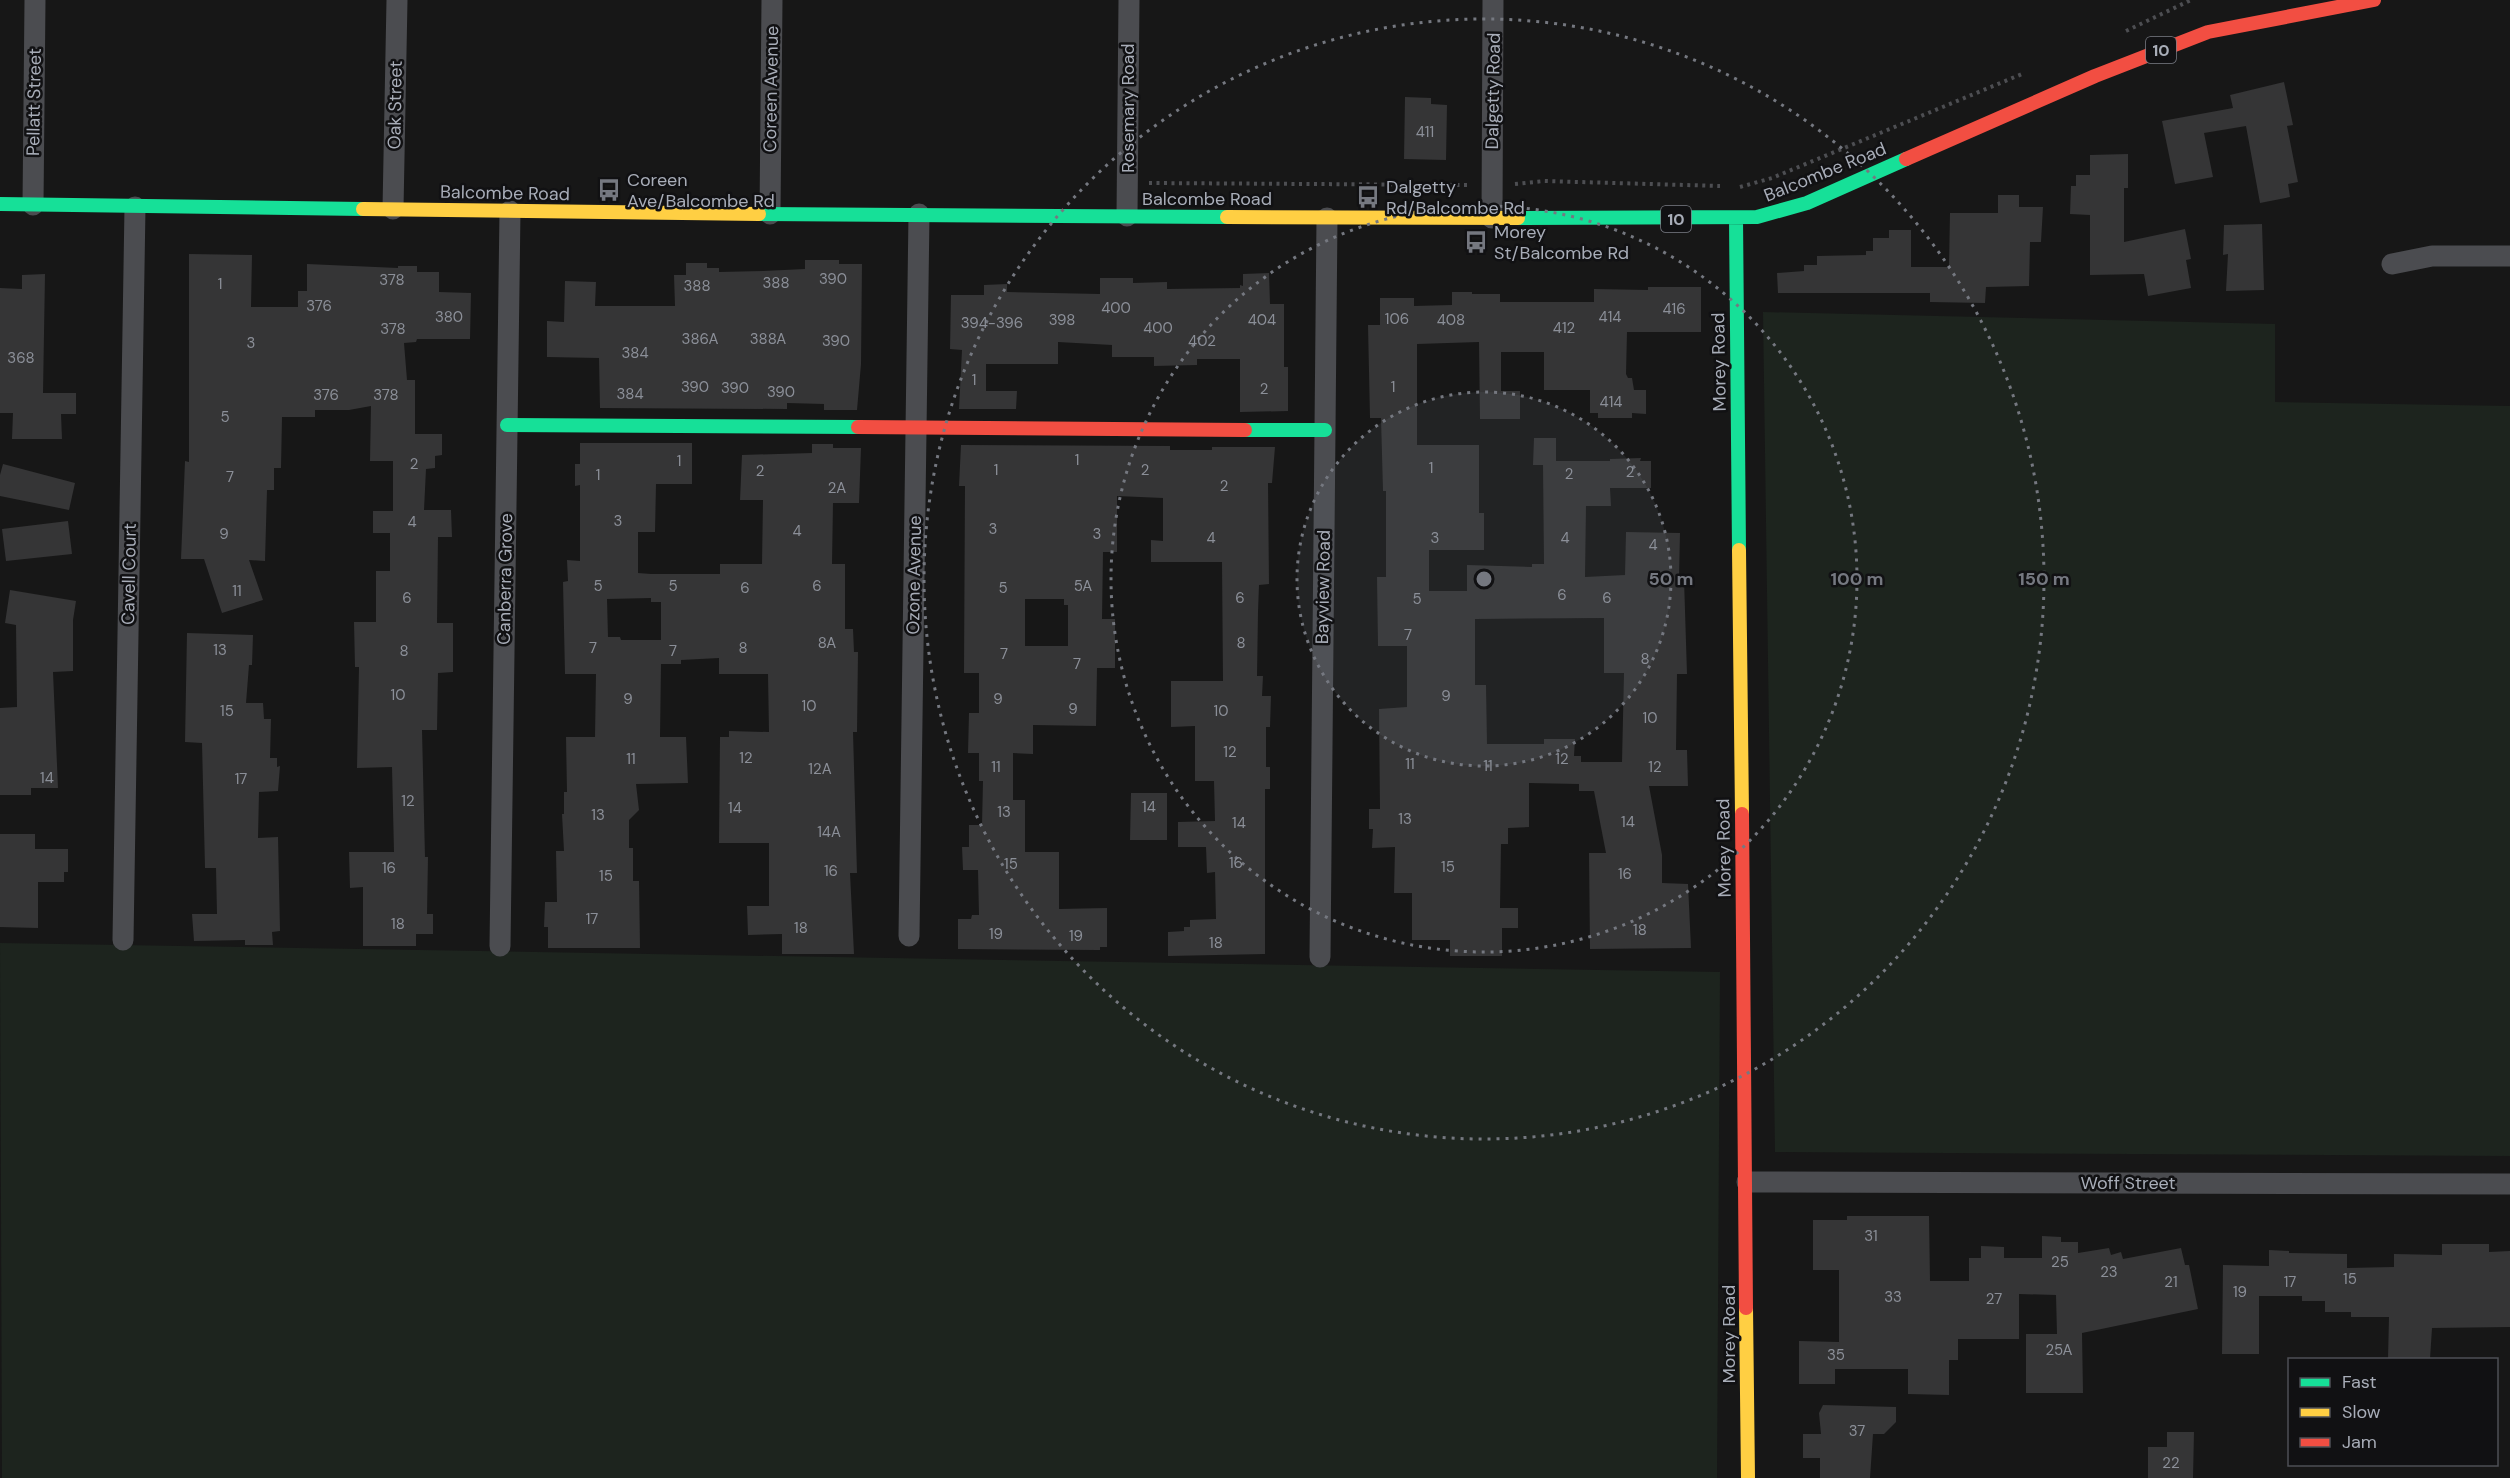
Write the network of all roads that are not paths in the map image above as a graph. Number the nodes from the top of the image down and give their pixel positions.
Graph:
1 (35, 0) edge
2 (397, 0) edge
3 (772, 0) edge
4 (1129, 0) edge
5 (1493, 0) edge
6 (2374, 0) edge
7 (0, 204) edge
8 (33, 205) junction
9 (135, 207) junction
10 (393, 209) junction
11 (510, 211) junction
12 (770, 214) junction
13 (919, 214) junction
14 (1127, 216) junction
15 (1328, 218) junction
16 (1492, 218) junction
17 (1736, 218) junction
18 (2510, 256) edge
19 (2392, 264) dead end
20 (507, 426) junction
21 (916, 427) junction
22 (1324, 430) junction
23 (909, 936) dead end
24 (123, 940) dead end
25 (500, 946) dead end
26 (1320, 957) dead end
27 (1747, 1182) junction
28 (2510, 1184) edge
29 (1748, 1478) edge

1 - 8 street, Pellatt Street
2 - 10 street, Oak Street
3 - 12 street, Coreen Avenue
4 - 14 street, Rosemary Road
5 - 16 street, Dalgetty Road
6 - 17 main road, Balcombe Road / 10
7 - 8 main road, Balcombe Road / 10
8 - 9 main road, Balcombe Road / 10
9 - 10 main road, Balcombe Road / 10
9 - 24 street, Cavell Court
10 - 11 main road, Balcombe Road / 10
11 - 12 main road, Balcombe Road / 10
11 - 20 street, Canberra Grove
12 - 13 main road, Balcombe Road / 10
13 - 14 main road, Balcombe Road / 10
13 - 21 street, Ozone Avenue
14 - 15 main road, Balcombe Road / 10
15 - 16 main road, Balcombe Road / 10
15 - 22 street, Bayview Road
16 - 17 main road, Balcombe Road / 10
17 - 27 main road, Morey Road
18 - 19 street
20 - 21 main road
20 - 25 street, Canberra Grove
21 - 22 main road
21 - 23 street, Ozone Avenue
22 - 26 street, Bayview Road
27 - 28 street, Woff Street
27 - 29 main road, Morey Road

